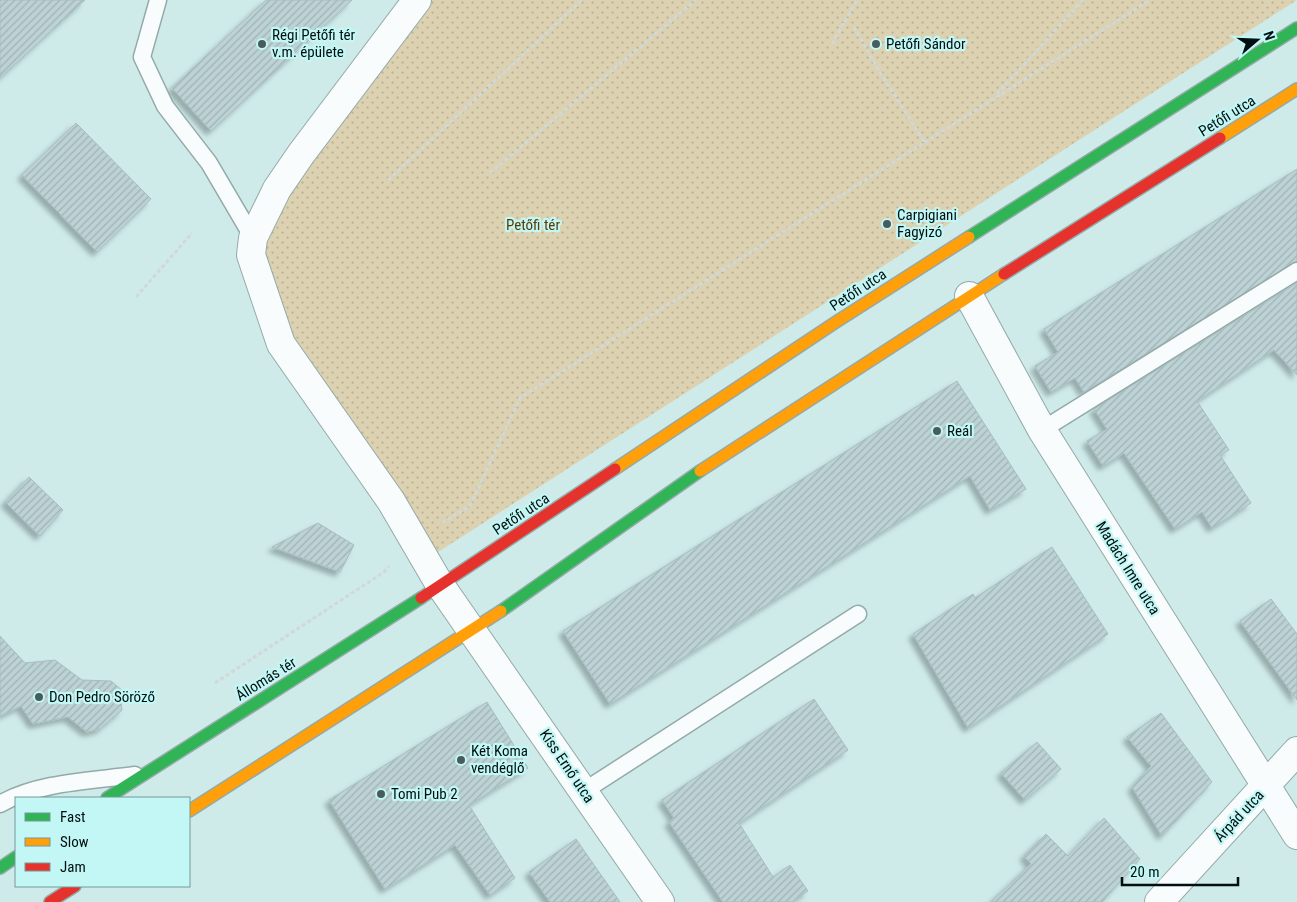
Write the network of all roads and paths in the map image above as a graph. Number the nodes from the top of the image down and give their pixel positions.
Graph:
1 (158, 0) edge
2 (417, 0) edge
3 (582, 0) edge
4 (696, 0) edge
5 (857, 0) edge
6 (1083, 0) edge
7 (1150, 0) edge
8 (854, 27) dead end
9 (1297, 28) edge
10 (832, 44) dead end
11 (1297, 89) edge
12 (993, 98) junction
13 (925, 143) junction
14 (490, 173) dead end
15 (388, 180) dead end
16 (192, 233) dead end
17 (253, 238) junction
18 (1297, 271) edge
19 (969, 296) junction
20 (136, 297) dead end
21 (1042, 430) junction
22 (415, 540) junction
23 (440, 585) junction
24 (858, 614) dead end
25 (472, 631) junction
26 (214, 684) dead end
27 (1297, 752) edge
28 (144, 774) junction
29 (1266, 788) junction
30 (584, 791) junction
31 (15, 797) edge
32 (16, 797) edge
33 (109, 797) edge
34 (0, 804) edge
35 (190, 810) edge
36 (1297, 835) edge
37 (15, 858) edge
38 (0, 868) edge
39 (73, 887) edge
40 (50, 902) edge
41 (660, 902) edge
42 (1158, 902) edge

1 - 17 lane
2 - 17 street
3 - 15 path
4 - 14 path
5 - 10 path
6 - 12 path
7 - 12 path
8 - 13 path
9 - 23 main road, Petőfi utca
11 - 19 main road, Petőfi utca
12 - 13 path
13 - 22 path
16 - 20 path
17 - 22 street
18 - 21 lane
19 - 21 street, Madách Imre utca
19 - 25 main road, Petőfi utca
21 - 29 street, Madách Imre utca
22 - 23 street
22 - 26 path
23 - 25 street, Kiss Ernő utca
23 - 28 main road, Állomás tér
24 - 30 lane
25 - 30 street, Kiss Ernő utca
25 - 35 main road
27 - 29 street, Árpád utca
28 - 32 lane
28 - 33 main road, Állomás tér
29 - 36 street, Madách Imre utca
29 - 42 street, Árpád utca
30 - 41 street, Kiss Ernő utca
31 - 34 lane
37 - 38 main road
39 - 40 main road

